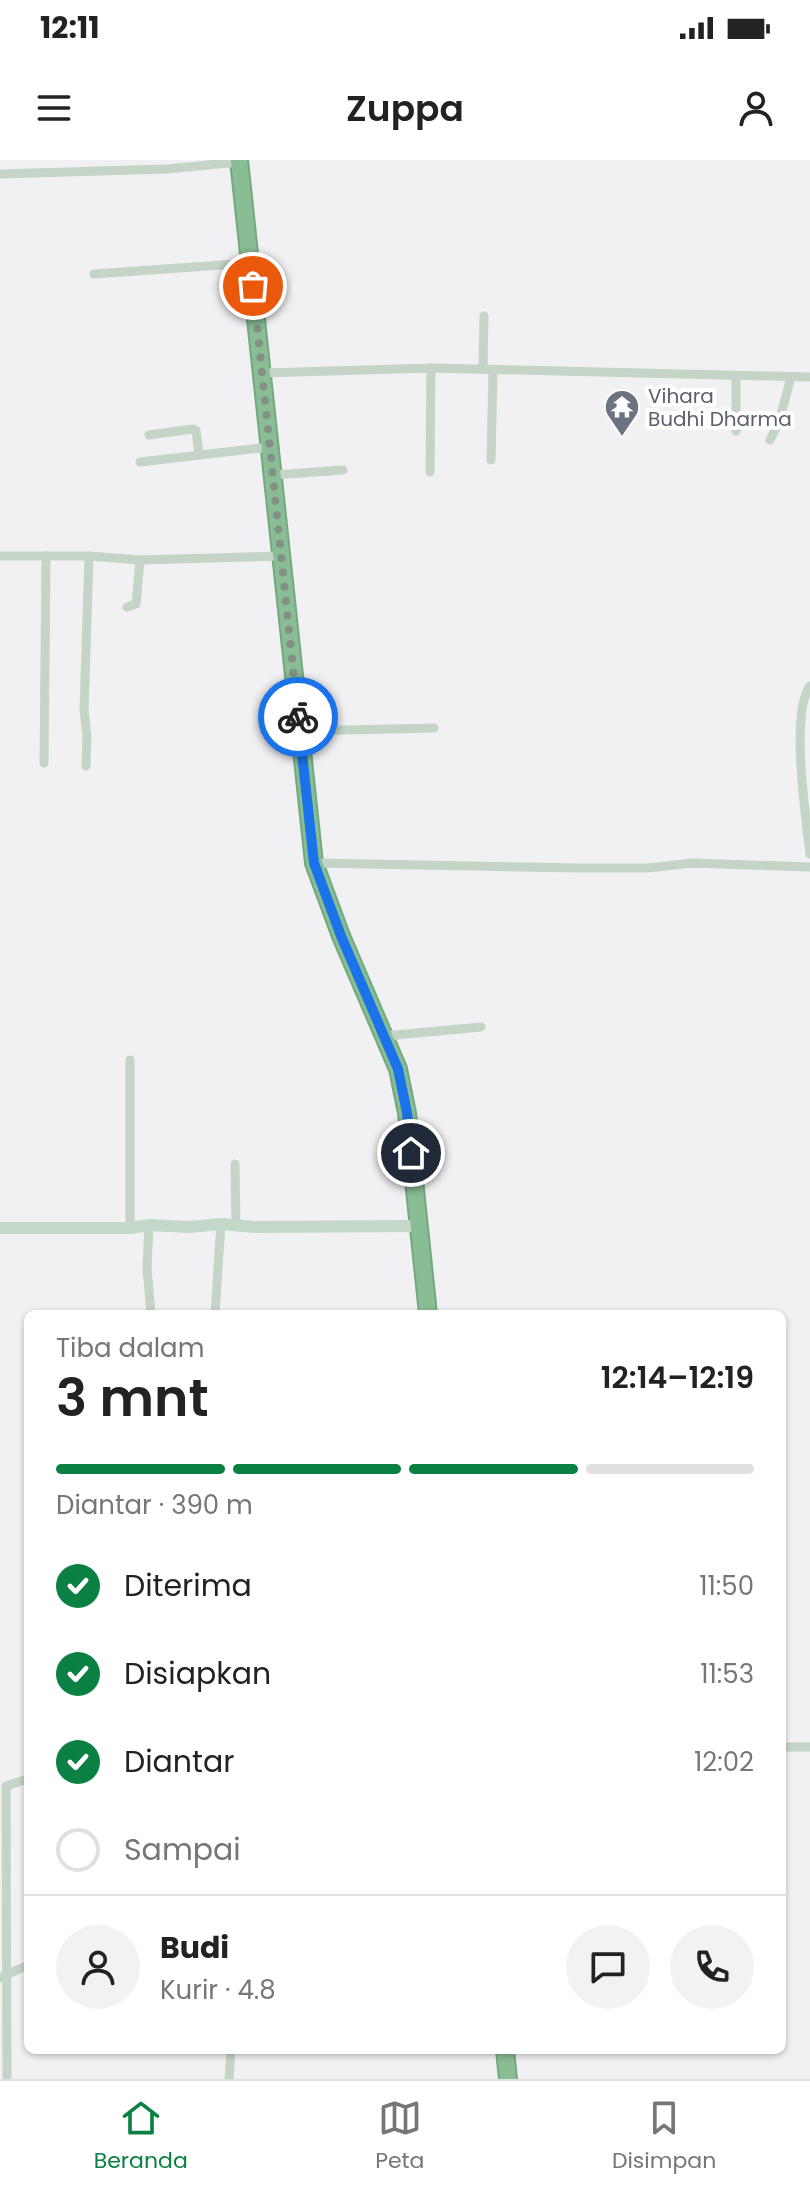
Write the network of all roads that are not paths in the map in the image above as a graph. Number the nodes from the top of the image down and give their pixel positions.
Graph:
1 (239, 161) edge
2 (0, 174) edge
3 (250, 263) junction
4 (94, 274) dead end
5 (484, 316) dead end
6 (431, 368) junction
7 (488, 369) junction
8 (263, 373) junction
9 (736, 376) junction
10 (791, 377) junction
11 (810, 377) edge
12 (736, 431) dead end
13 (149, 435) dead end
14 (770, 440) dead end
15 (269, 447) junction
16 (199, 455) junction
17 (491, 460) dead end
18 (140, 462) dead end
19 (343, 470) dead end
20 (430, 472) dead end
21 (274, 475) junction
22 (0, 556) edge
23 (46, 556) junction
24 (89, 556) junction
25 (282, 556) junction
26 (140, 560) junction
27 (127, 607) dead end
28 (810, 686) edge
29 (434, 728) dead end
30 (300, 731) junction
31 (44, 763) dead end
32 (86, 766) dead end
33 (810, 854) edge
34 (314, 863) junction
35 (810, 867) edge
36 (481, 1027) dead end
37 (385, 1036) junction
38 (130, 1060) dead end
39 (235, 1164) dead end
40 (221, 1224) junction
41 (149, 1225) junction
42 (236, 1225) junction
43 (419, 1226) junction
44 (0, 1228) edge
45 (130, 1228) junction
46 (151, 1310) edge
47 (215, 1310) edge
48 (428, 1310) edge
49 (786, 1747) edge
50 (810, 1747) edge
51 (24, 1780) edge
52 (24, 1967) edge
53 (3, 1977) edge
54 (231, 2054) edge
55 (505, 2054) edge
56 (7, 2079) edge
57 (229, 2079) edge
58 (508, 2079) edge

1 - 2 street
1 - 3 highway
3 - 4 street
3 - 8 highway
5 - 7 street
6 - 7 street
6 - 8 street
6 - 20 street
7 - 9 street
7 - 17 street
8 - 15 highway
9 - 10 street
9 - 12 street
10 - 11 street
10 - 14 street
13 - 16 street
15 - 16 street
15 - 21 highway
16 - 18 street
19 - 21 street
21 - 25 highway
22 - 23 street
23 - 24 street
23 - 31 street
24 - 26 street
24 - 32 street
25 - 26 street
25 - 30 highway
26 - 27 street
28 - 33 street
29 - 30 street
30 - 34 highway
34 - 35 street
34 - 37 highway
36 - 37 street
37 - 43 highway
38 - 45 street
39 - 42 street
40 - 41 street
40 - 42 street
40 - 47 street
41 - 45 street
41 - 46 street
42 - 43 street
43 - 48 highway
44 - 45 street
49 - 50 street
51 - 53 street
52 - 53 street
53 - 56 street
54 - 57 street
55 - 58 highway

